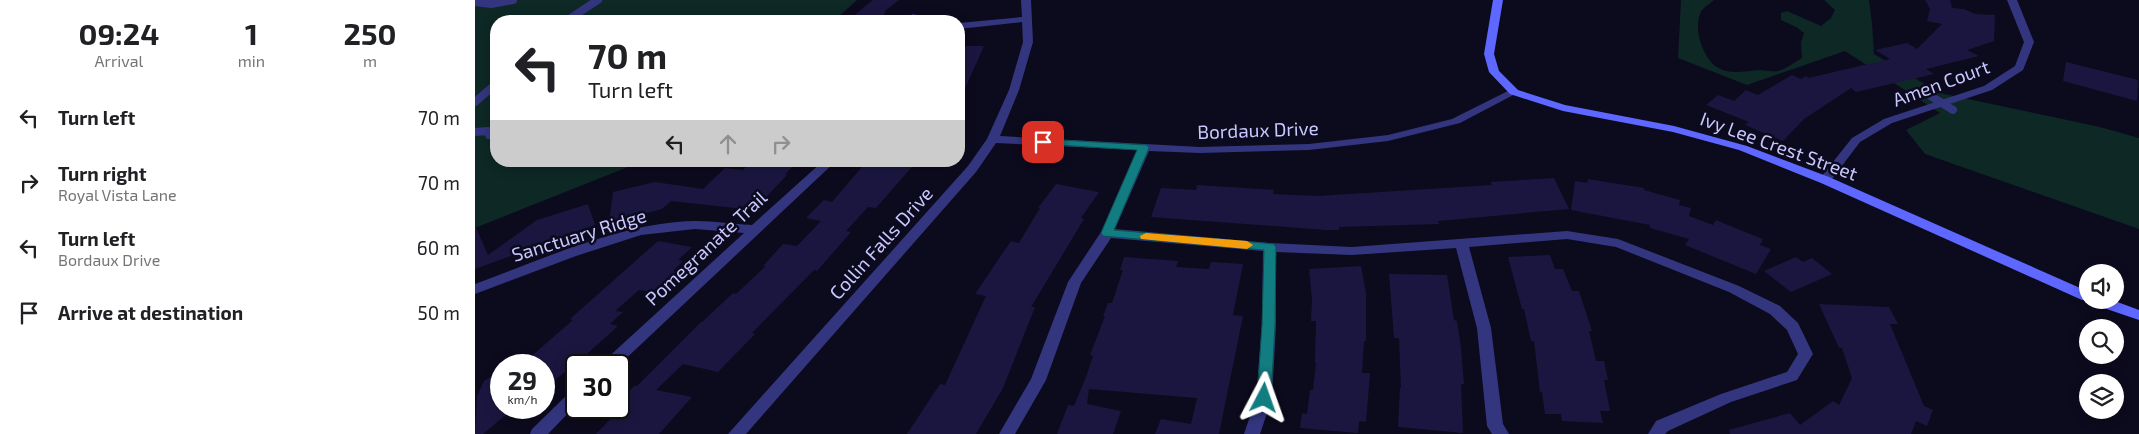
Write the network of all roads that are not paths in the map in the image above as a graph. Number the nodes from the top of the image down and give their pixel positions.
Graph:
1 (513, 0) edge
2 (598, 0) edge
3 (1026, 0) edge
4 (1498, 0) edge
5 (2012, 0) edge
6 (475, 2) edge
7 (575, 15) edge
8 (1027, 19) junction
9 (965, 25) edge
10 (490, 89) edge
11 (1514, 92) junction
12 (1929, 95) dead end
13 (475, 102) edge
14 (1940, 102) junction
15 (1953, 110) dead end
16 (475, 132) edge
17 (489, 136) dead end
18 (993, 139) junction
19 (1143, 148) junction
20 (824, 167) edge
21 (1825, 180) junction
22 (756, 230) junction
23 (1107, 233) junction
24 (1461, 242) junction
25 (1270, 247) junction
26 (475, 289) edge
27 (2079, 292) edge
28 (2122, 309) edge
29 (2139, 315) edge
30 (621, 354) edge
31 (565, 407) edge
32 (538, 434) edge
33 (736, 434) edge
34 (1007, 434) edge
35 (1252, 434) edge
36 (1501, 434) edge
37 (1656, 434) edge

1 - 6 lane
2 - 7 lane
3 - 8 street, Collin Falls Drive
4 - 11 street, Ivy Lee Crest Street
5 - 14 street, Amen Court
8 - 9 street
8 - 18 street, Collin Falls Drive
10 - 13 lane
11 - 19 street, Bordaux Drive
11 - 21 street, Ivy Lee Crest Street
12 - 14 lane
14 - 15 lane
14 - 21 street, Amen Court
16 - 17 lane
18 - 19 street, Bordaux Drive
18 - 33 street, Collin Falls Drive
19 - 23 street
20 - 22 street, Pomegranate Trail
21 - 27 street, Ivy Lee Crest Street
22 - 26 street, Sanctuary Ridge
22 - 30 street, Pomegranate Trail
23 - 25 street
23 - 34 street
24 - 25 street
24 - 36 street
24 - 37 street
25 - 35 street
28 - 29 street
31 - 32 street

